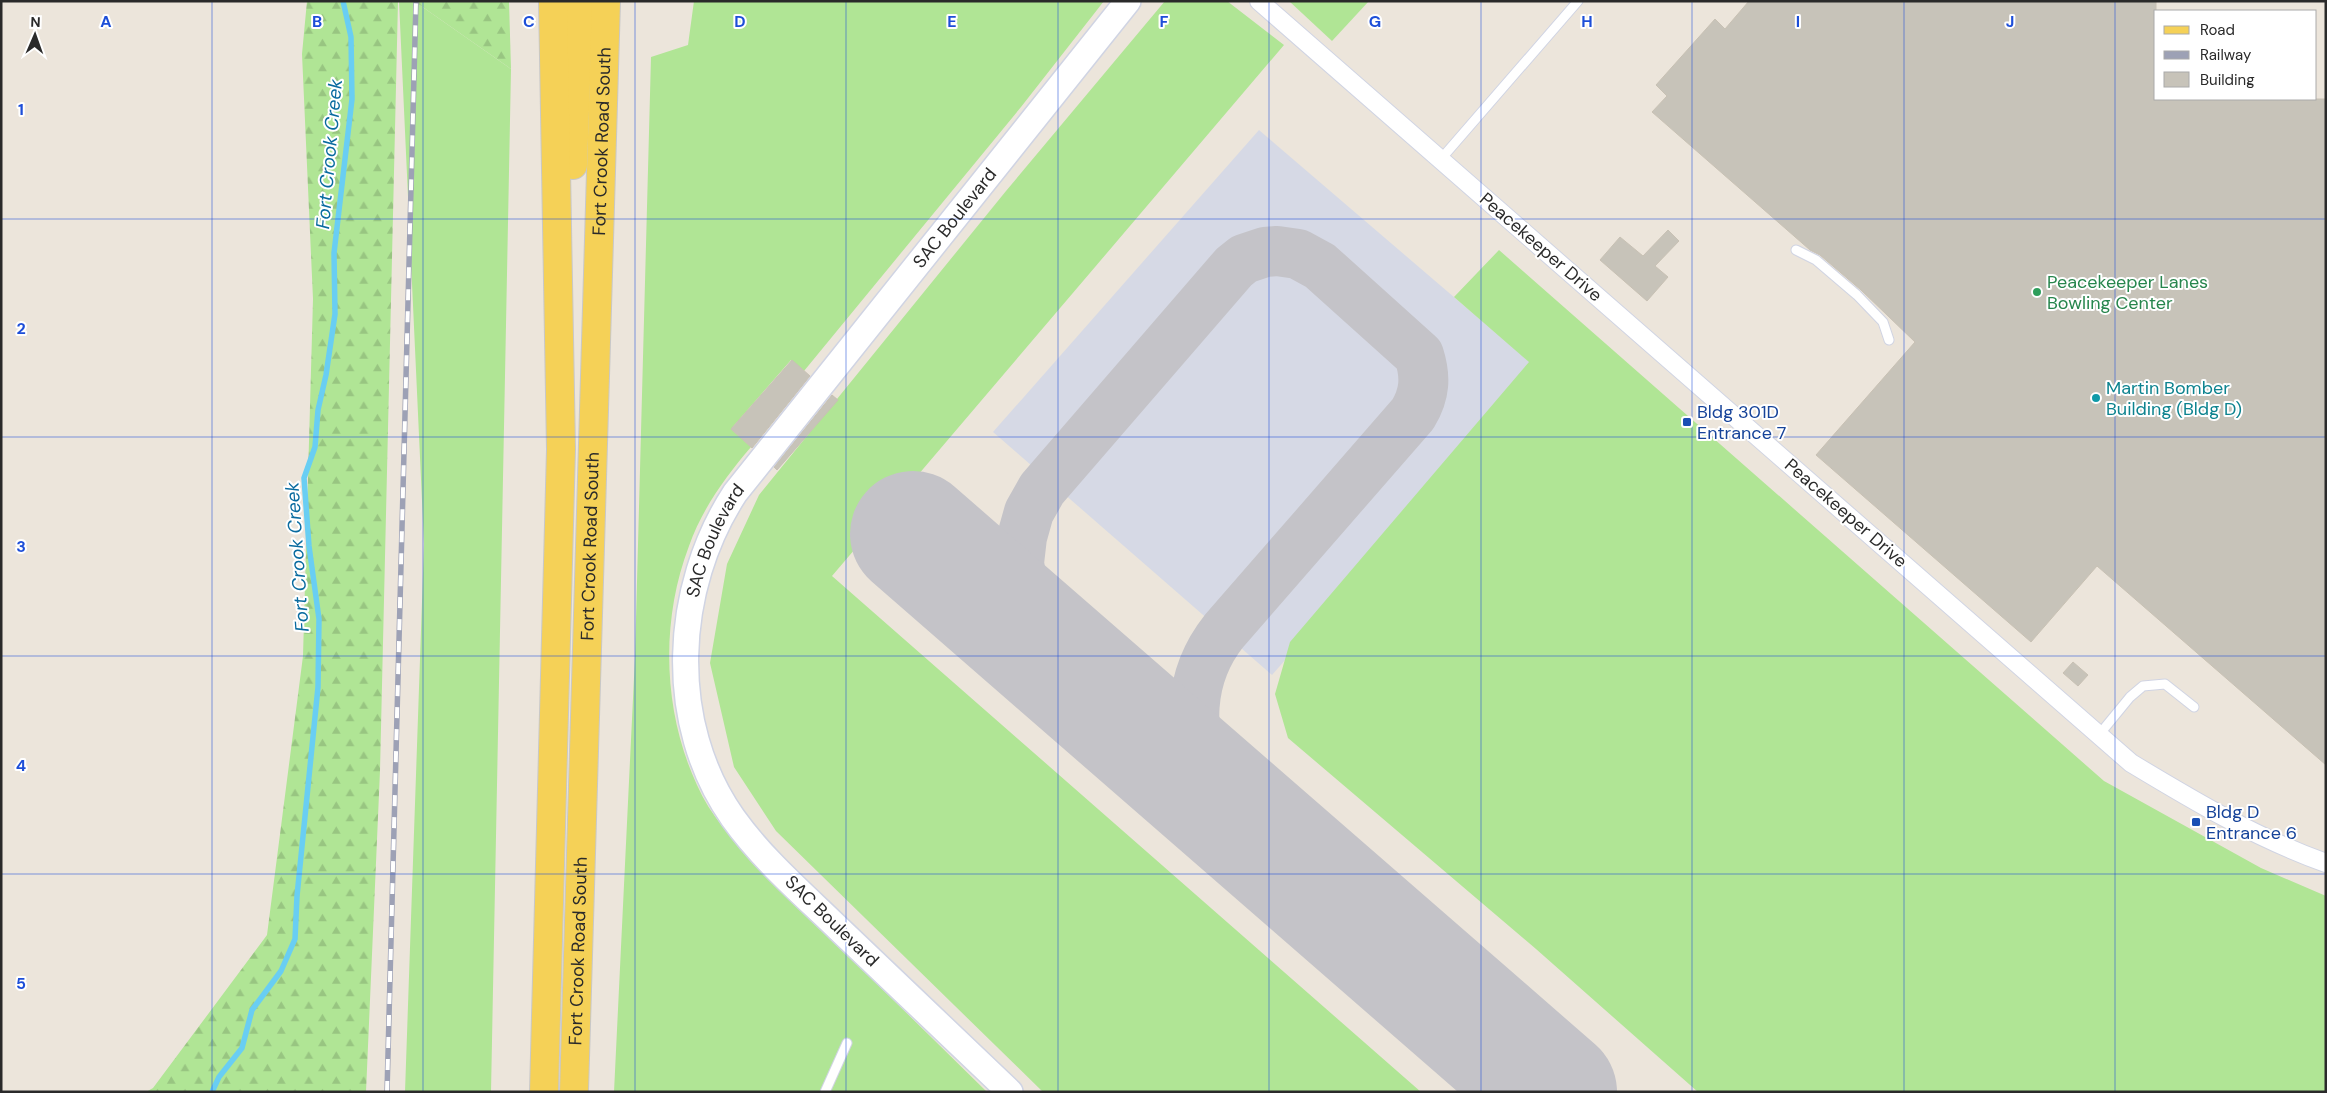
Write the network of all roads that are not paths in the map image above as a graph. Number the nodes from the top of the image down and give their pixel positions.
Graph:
1 (553, 1) edge
2 (579, 1) edge
3 (606, 1) edge
4 (1128, 1) edge
5 (1260, 1) edge
6 (1578, 1) edge
7 (1441, 159) junction
8 (1796, 250) dead end
9 (1890, 340) dead end
10 (561, 449) junction
11 (2194, 707) dead end
12 (2098, 736) junction
13 (2326, 862) edge
14 (847, 1043) dead end
15 (544, 1092) edge
16 (574, 1092) edge
17 (825, 1092) edge
18 (1010, 1092) edge

1 - 10 main road, Fort Crook Road South
2 - 10 main road
3 - 16 main road, Fort Crook Road South
4 - 18 street, SAC Boulevard
5 - 7 street, Peacekeeper Drive
6 - 7 lane
7 - 12 street, Peacekeeper Drive
8 - 9 lane
10 - 15 main road, Fort Crook Road South
11 - 12 lane
12 - 13 street, Peacekeeper Drive
14 - 17 lane

